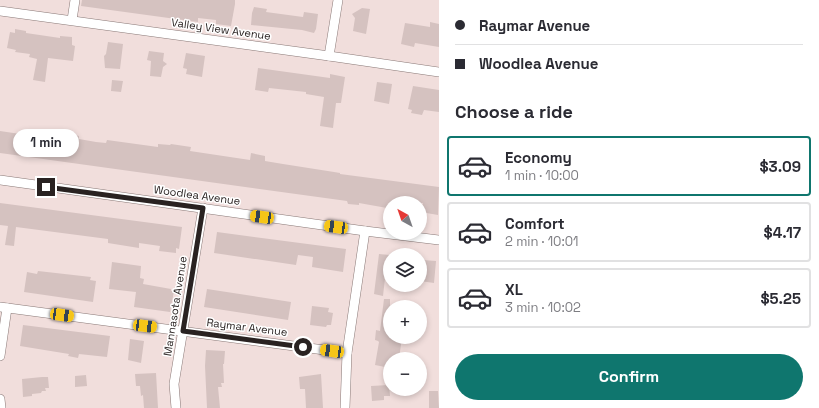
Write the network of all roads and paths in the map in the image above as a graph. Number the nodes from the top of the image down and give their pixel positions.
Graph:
1 (75, 0) edge
2 (338, 0) edge
3 (0, 11) edge
4 (72, 20) junction
5 (329, 56) junction
6 (439, 72) edge
7 (0, 180) edge
8 (203, 208) junction
9 (365, 231) junction
10 (439, 240) edge
11 (3, 308) edge
12 (183, 331) junction
13 (347, 352) junction
14 (0, 356) edge
15 (0, 399) edge
16 (1, 408) edge
17 (176, 408) edge
18 (345, 408) edge

1 - 4 street
2 - 5 street
3 - 4 street, Valley View Avenue
4 - 5 street, Valley View Avenue
5 - 6 street, Valley View Avenue
7 - 8 street, Woodlea Avenue
8 - 9 street, Woodlea Avenue
8 - 12 street, Mannasota Avenue
9 - 10 street, Woodlea Avenue
9 - 13 street
11 - 12 street, Raymar Avenue
11 - 14 street
12 - 13 street, Raymar Avenue
12 - 17 street, Mannasota Avenue
13 - 18 street
15 - 16 street

